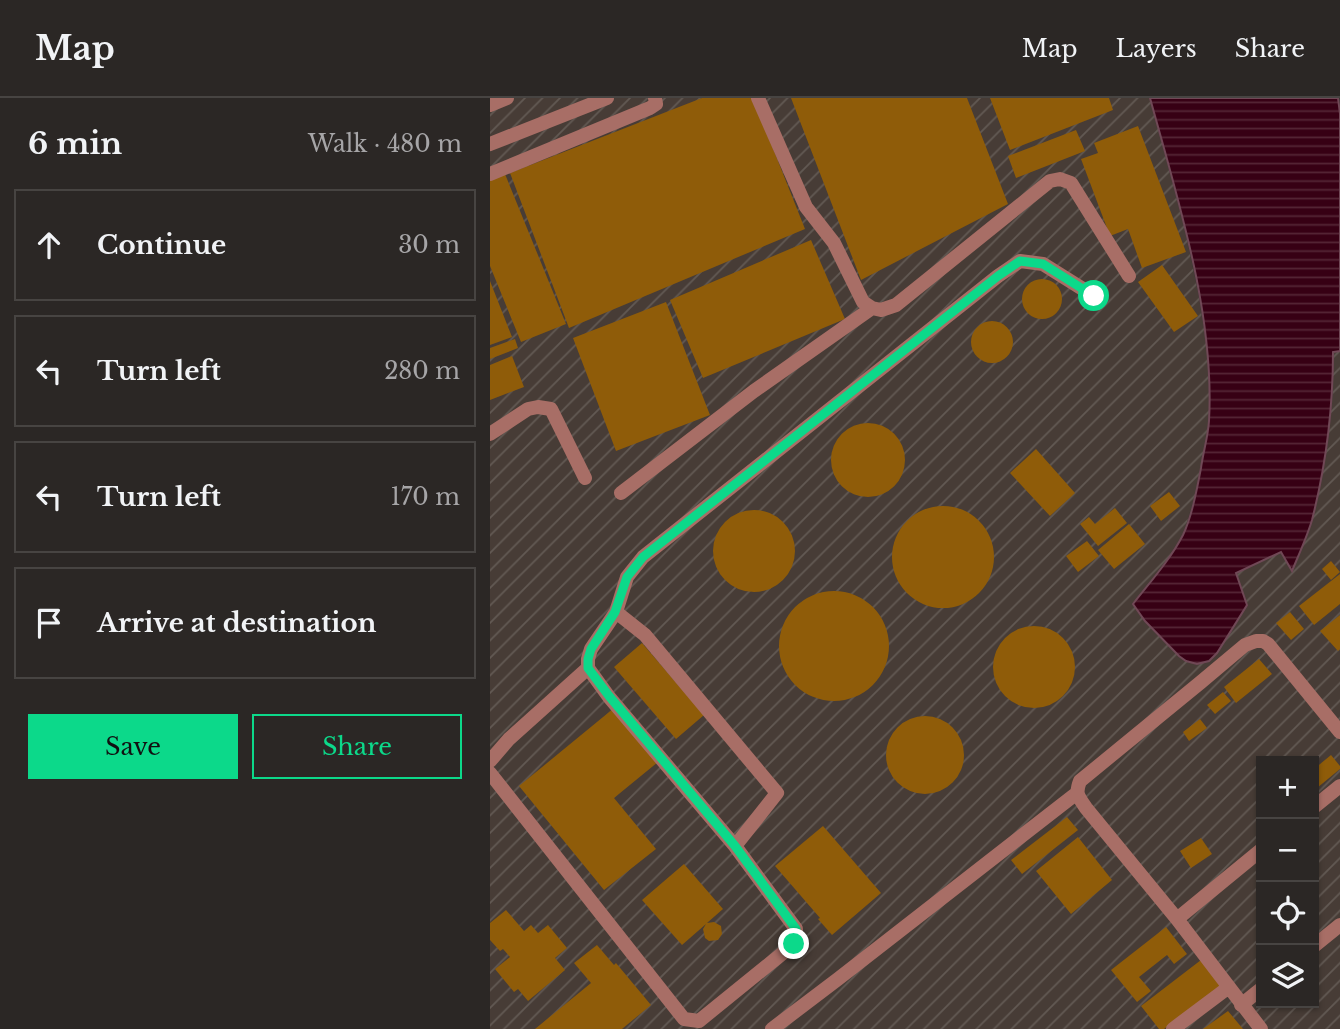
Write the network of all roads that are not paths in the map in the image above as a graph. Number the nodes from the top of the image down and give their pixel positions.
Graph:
1 (507, 98) edge
2 (607, 98) edge
3 (655, 98) edge
4 (758, 98) edge
5 (490, 105) edge
6 (566, 114) junction
7 (577, 138) junction
8 (490, 144) edge
9 (490, 174) edge
10 (1129, 276) dead end
11 (1094, 296) dead end
12 (872, 308) junction
13 (490, 434) edge
14 (585, 478) dead end
15 (621, 493) dead end
16 (615, 612) junction
17 (588, 668) junction
18 (1337, 722) edge
19 (490, 761) edge
20 (490, 773) edge
21 (1340, 786) edge
22 (1077, 793) junction
23 (1319, 803) edge
24 (735, 846) junction
25 (1256, 854) edge
26 (1177, 919) junction
27 (1340, 925) edge
28 (1315, 945) edge
29 (1229, 987) junction
30 (1256, 993) edge
31 (1241, 1005) junction
32 (772, 1029) edge
33 (1173, 1029) edge
34 (1261, 1029) edge

1 - 5 lane
2 - 6 lane
3 - 7 lane
4 - 12 lane
6 - 7 lane
6 - 8 lane
7 - 9 lane
10 - 12 lane
11 - 16 lane
12 - 15 lane
13 - 14 lane
16 - 17 lane
16 - 24 lane
17 - 19 lane
17 - 24 lane
18 - 22 lane
20 - 24 lane
21 - 23 lane
22 - 26 lane
22 - 32 lane
25 - 26 lane
26 - 29 lane
27 - 28 lane
29 - 31 lane
29 - 33 lane
30 - 31 lane
31 - 34 lane

